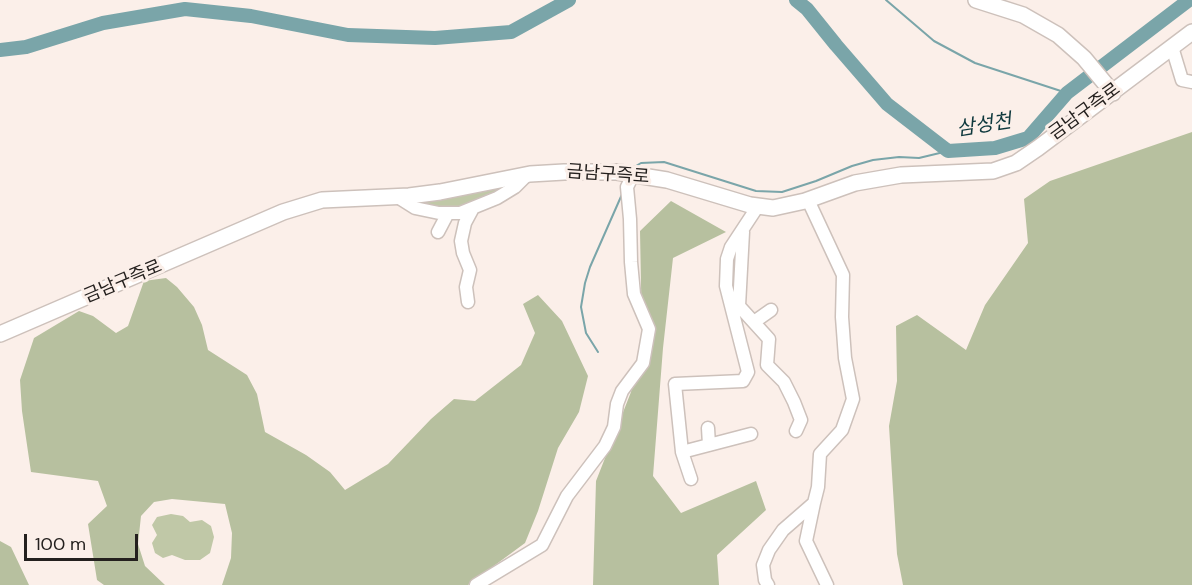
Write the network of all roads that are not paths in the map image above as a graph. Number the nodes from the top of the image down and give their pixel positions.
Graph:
1 (976, 0) edge
2 (1192, 32) edge
3 (1172, 47) junction
4 (1192, 82) edge
5 (1109, 88) junction
6 (527, 175) junction
7 (633, 175) junction
8 (396, 196) junction
9 (808, 200) junction
10 (759, 206) junction
11 (472, 210) junction
12 (448, 213) junction
13 (744, 231) junction
14 (438, 232) dead end
15 (468, 302) dead end
16 (771, 310) dead end
17 (754, 322) junction
18 (0, 334) edge
19 (708, 428) dead end
20 (796, 431) dead end
21 (751, 434) dead end
22 (709, 445) junction
23 (682, 452) junction
24 (692, 479) dead end
25 (814, 503) junction
26 (476, 585) edge
27 (768, 585) edge
28 (827, 585) edge

1 - 5 main road
2 - 3 main road, 금남구즉로
3 - 4 street
3 - 5 main road, 금남구즉로
5 - 9 main road, 금남구즉로
6 - 7 main road, 금남구즉로
6 - 8 main road, 금남구즉로
6 - 11 street
7 - 10 main road, 금남구즉로
7 - 26 street
8 - 12 street
8 - 18 main road, 금남구즉로
9 - 10 main road, 금남구즉로
9 - 25 street
10 - 13 street
11 - 12 street
11 - 15 street
12 - 14 street
13 - 17 street
13 - 23 street
16 - 17 street
17 - 20 street
19 - 22 street
21 - 22 street
22 - 23 street
23 - 24 street
25 - 27 street
25 - 28 street

